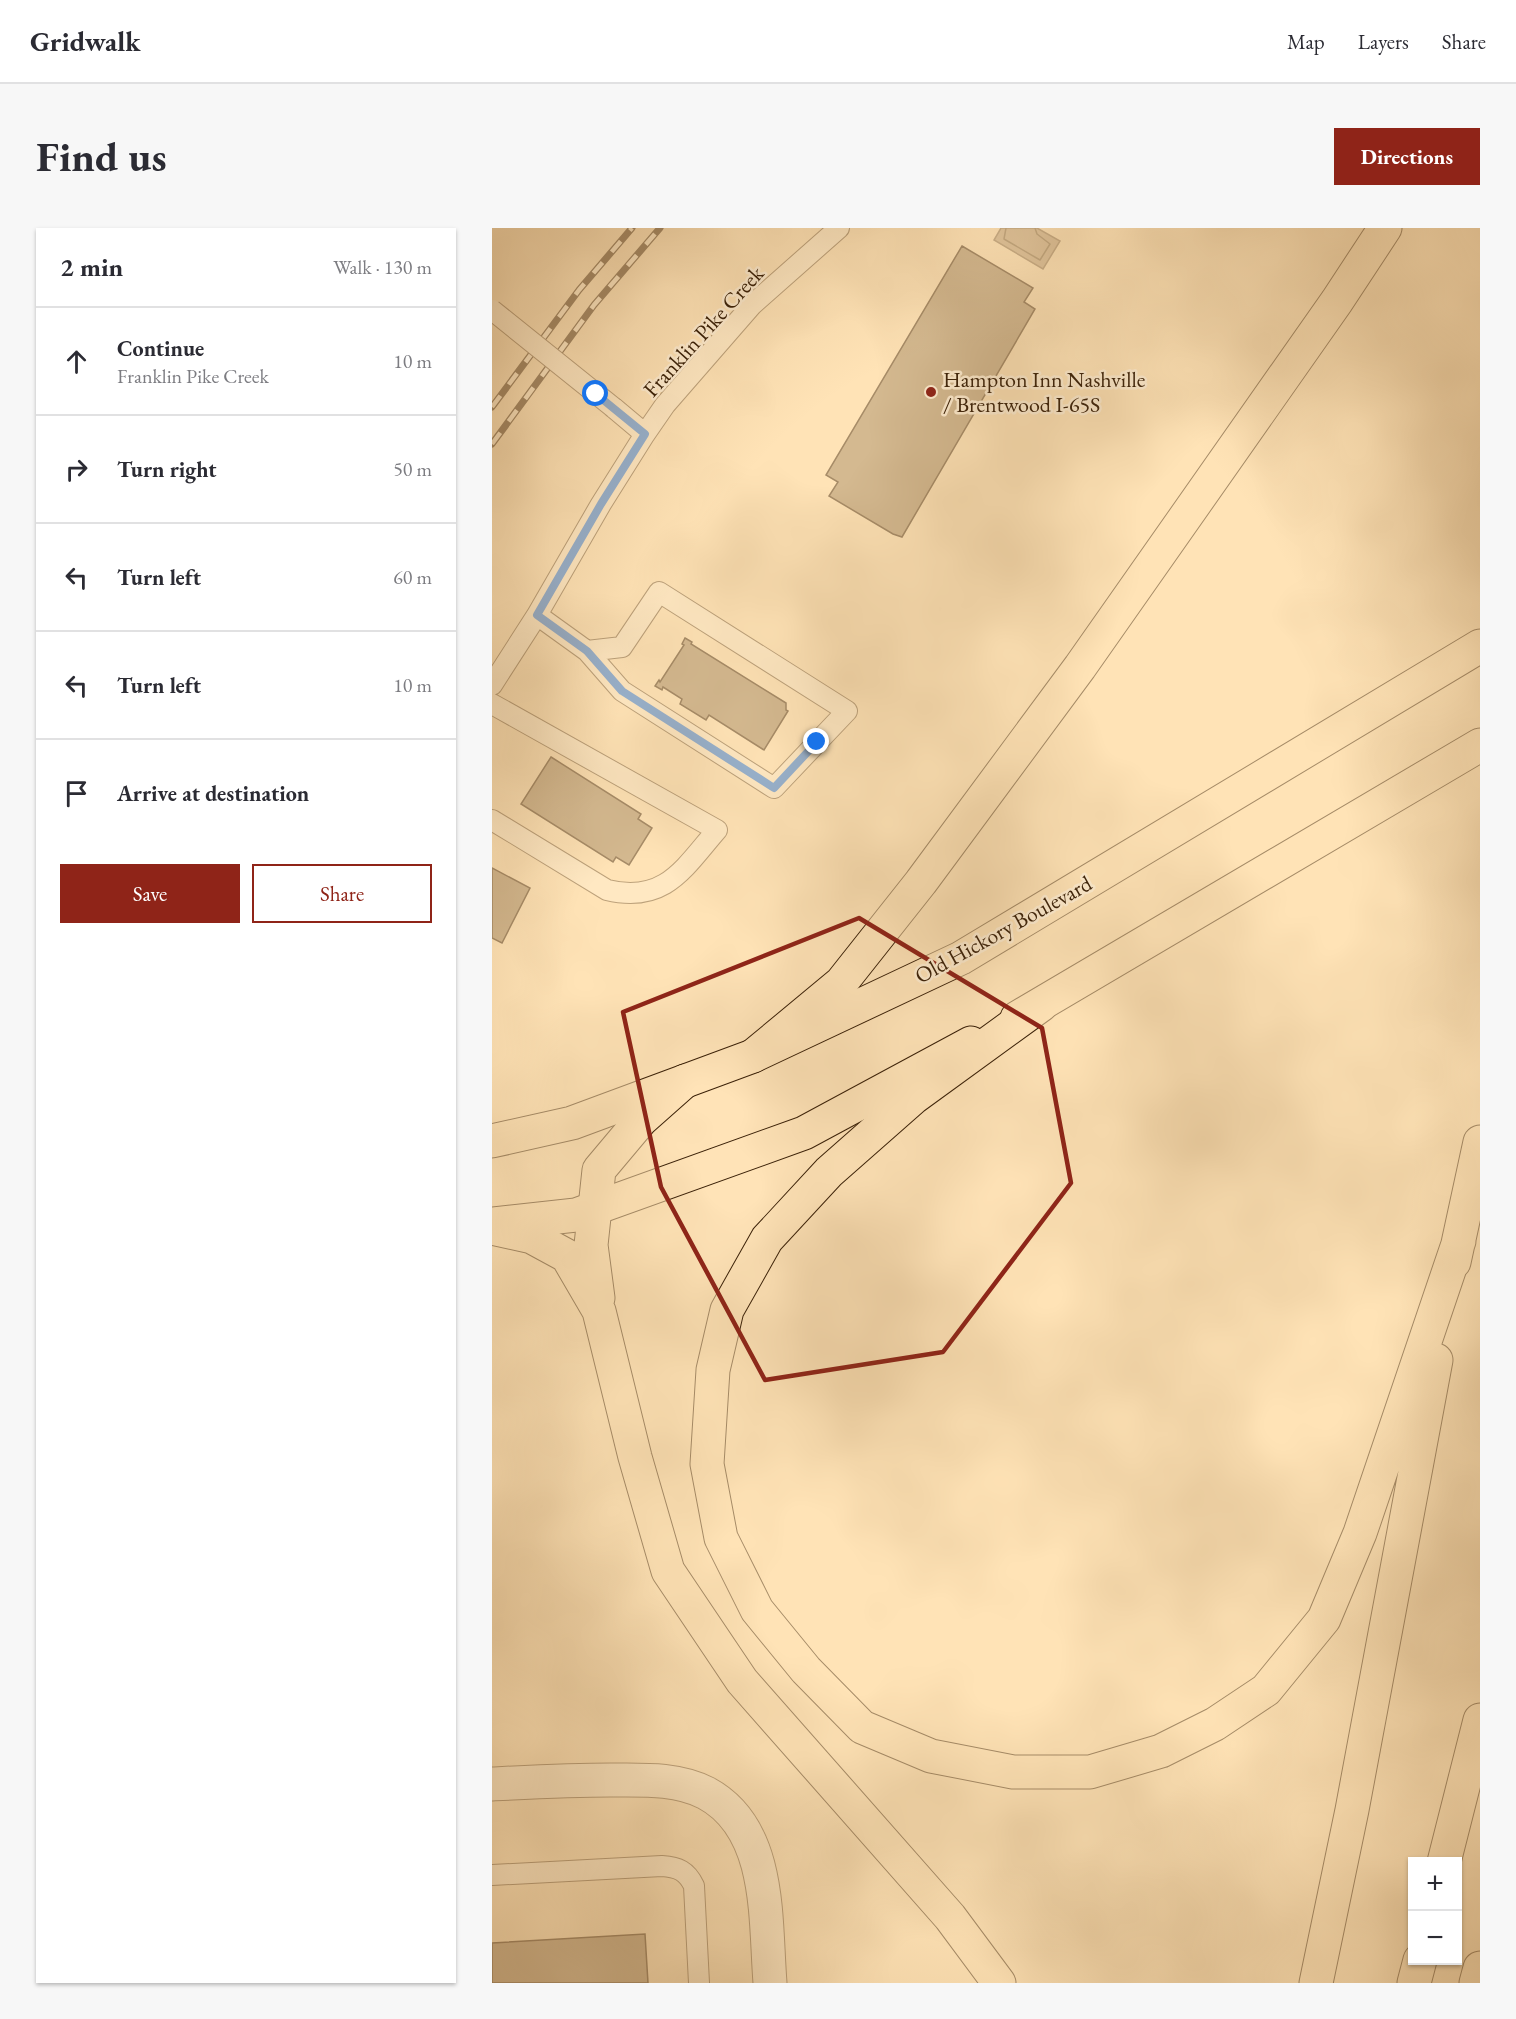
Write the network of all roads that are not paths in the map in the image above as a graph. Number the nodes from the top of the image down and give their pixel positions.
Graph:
1 (839, 228) edge
2 (1385, 228) edge
3 (492, 310) edge
4 (645, 434) junction
5 (537, 615) junction
6 (1480, 646) edge
7 (587, 651) junction
8 (492, 685) edge
9 (492, 704) edge
10 (1480, 745) edge
11 (492, 820) edge
12 (1041, 1005) junction
13 (753, 1056) junction
14 (685, 1081) junction
15 (492, 1141) edge
16 (1480, 1142) edge
17 (595, 1208) junction
18 (492, 1226) edge
19 (1458, 1241) junction
20 (599, 1311) junction
21 (1480, 1720) edge
22 (492, 1784) edge
23 (1445, 1857) edge
24 (492, 1875) edge
25 (1419, 1965) edge
26 (1480, 1968) edge
27 (699, 1983) edge
28 (770, 1983) edge
29 (999, 1983) edge
30 (1316, 1983) edge
31 (1414, 1983) edge
32 (1476, 1983) edge

1 - 4 lane, Franklin Pike Creek
2 - 13 main road
3 - 4 lane, Franklin Pike Creek, bridge
4 - 5 lane
5 - 7 lane
5 - 8 lane
6 - 13 main road, Old Hickory Boulevard
7 - 7 lane
9 - 11 lane
10 - 12 main road
12 - 17 main road
12 - 19 main road
13 - 14 main road, Old Hickory Boulevard
14 - 15 main road, Old Hickory Boulevard
14 - 17 main road
16 - 19 main road
17 - 18 main road
17 - 20 main road
18 - 20 main road
19 - 30 main road
20 - 29 main road
21 - 23 main road
22 - 28 street
24 - 27 lane
25 - 31 main road
26 - 32 main road

